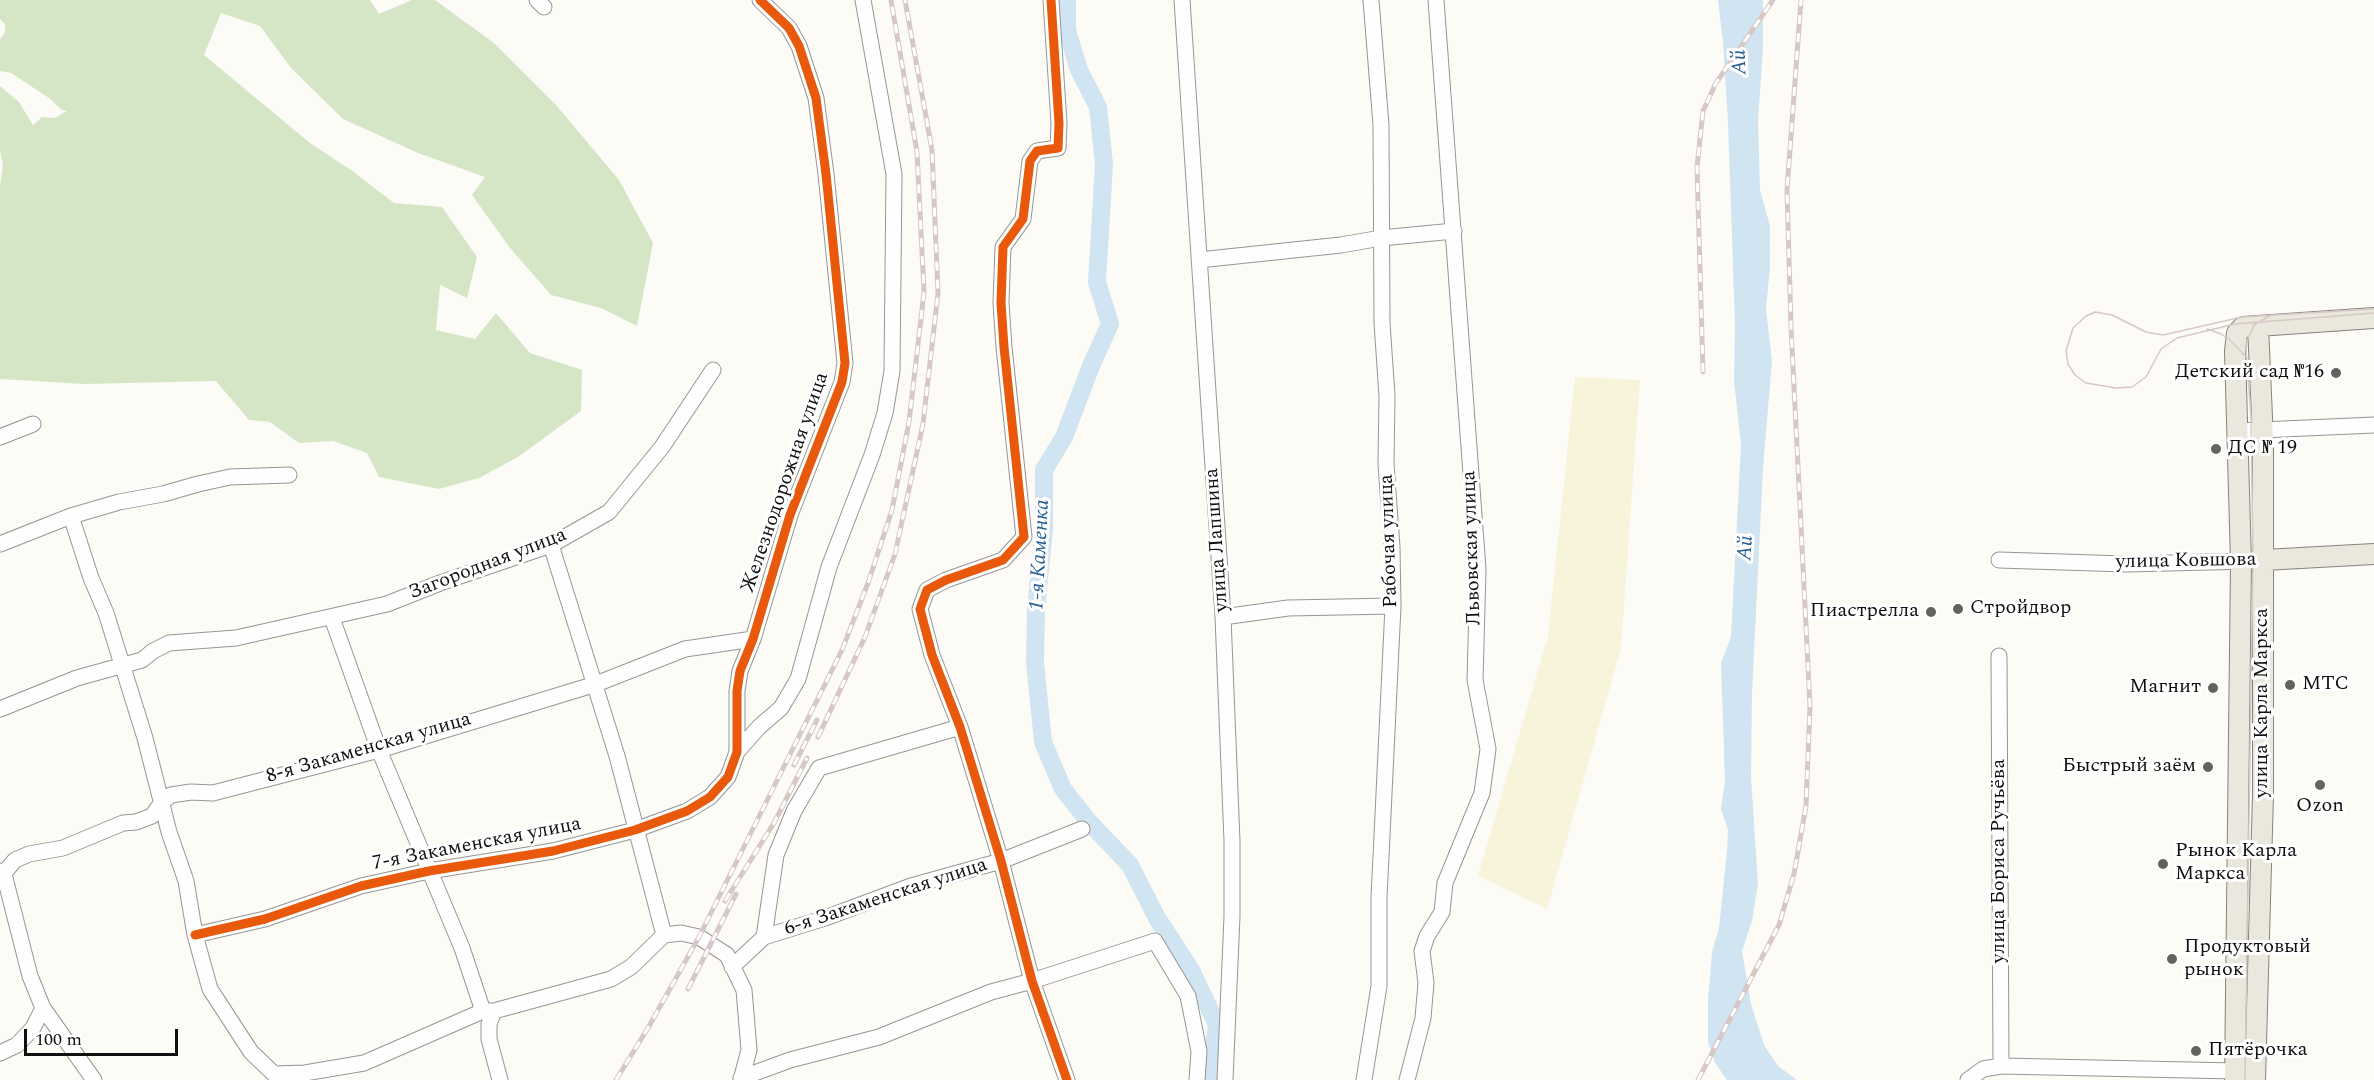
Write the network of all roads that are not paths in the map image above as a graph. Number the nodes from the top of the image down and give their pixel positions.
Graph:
1 (760, 0) edge
2 (863, 0) edge
3 (1051, 0) edge
4 (1182, 0) edge
5 (1371, 0) edge
6 (1436, 0) edge
7 (1454, 231) junction
8 (1381, 237) junction
9 (1200, 260) junction
10 (2374, 318) edge
11 (2258, 326) junction
12 (713, 370) dead end
13 (33, 424) dead end
14 (2374, 425) edge
15 (2263, 430) junction
16 (2238, 431) junction
17 (0, 437) edge
18 (289, 475) dead end
19 (71, 516) junction
20 (0, 544) edge
21 (551, 545) junction
22 (2374, 554) edge
23 (1999, 560) dead end
24 (2264, 560) junction
25 (2241, 562) junction
26 (1393, 606) junction
27 (1223, 617) junction
28 (332, 618) junction
29 (753, 639) junction
30 (1999, 656) dead end
31 (122, 667) junction
32 (596, 684) junction
33 (0, 709) edge
34 (960, 727) junction
35 (379, 750) junction
36 (737, 752) junction
37 (162, 802) junction
38 (1082, 829) dead end
39 (635, 830) junction
40 (1001, 861) junction
41 (429, 871) junction
42 (2, 874) edge
43 (195, 935) junction
44 (664, 935) junction
45 (764, 937) junction
46 (732, 967) junction
47 (1032, 981) junction
48 (43, 1008) junction
49 (488, 1011) junction
50 (0, 1053) edge
51 (2001, 1066) junction
52 (2236, 1076) edge
53 (741, 1079) edge
54 (93, 1080) edge
55 (500, 1080) edge
56 (1067, 1080) edge
57 (1197, 1080) edge
58 (1225, 1080) edge
59 (1364, 1080) edge
60 (1407, 1080) edge
61 (1968, 1080) edge
62 (2256, 1080) edge

1 - 29 street, Железнодорожная улица
2 - 36 street
3 - 34 street
4 - 9 street, улица Лапшина
5 - 8 street, Рабочая улица
6 - 7 street, Львовская улица
7 - 8 street
7 - 60 street, Львовская улица
8 - 9 street
8 - 26 street, Рабочая улица
9 - 27 street, улица Лапшина
10 - 11 main road
11 - 15 main road, улица Карла Маркса
11 - 16 main road, улица Карла Маркса
12 - 21 street, Загородная улица
13 - 17 street
14 - 15 street
15 - 16 street
15 - 24 main road, улица Карла Маркса
16 - 25 main road, улица Карла Маркса
18 - 19 street
19 - 20 street
19 - 31 street
21 - 28 street, Загородная улица
21 - 32 street
22 - 24 main road, улица Ковшова
23 - 25 street, улица Ковшова
24 - 25 street, улица Ковшова
24 - 62 main road, улица Карла Маркса
25 - 52 main road, улица Карла Маркса
26 - 27 street
26 - 59 street, Рабочая улица
27 - 58 street, улица Лапшина
28 - 31 street, Загородная улица
28 - 35 street
29 - 32 street, 8-я Закаменская улица
29 - 36 street, Железнодорожная улица
30 - 51 street, улица Бориса Ручьёва
31 - 33 street, Загородная улица
31 - 37 street
32 - 35 street, 8-я Закаменская улица
32 - 39 street
34 - 40 street
34 - 45 street
35 - 37 street, 8-я Закаменская улица
35 - 41 street
36 - 39 street, 7-я Закаменская улица
37 - 42 street, 8-я Закаменская улица
37 - 43 street
38 - 40 street, 6-я Закаменская улица
39 - 41 street, 7-я Закаменская улица
39 - 44 street
40 - 45 street, 6-я Закаменская улица
40 - 47 street
41 - 43 street, 7-я Закаменская улица
41 - 49 street
42 - 48 street
43 - 49 street
44 - 46 street
44 - 49 street
45 - 46 street, 6-я Закаменская улица
46 - 53 street
47 - 53 street
47 - 56 street
47 - 57 street
48 - 50 street
48 - 54 street
49 - 55 street
51 - 52 street
51 - 61 street

